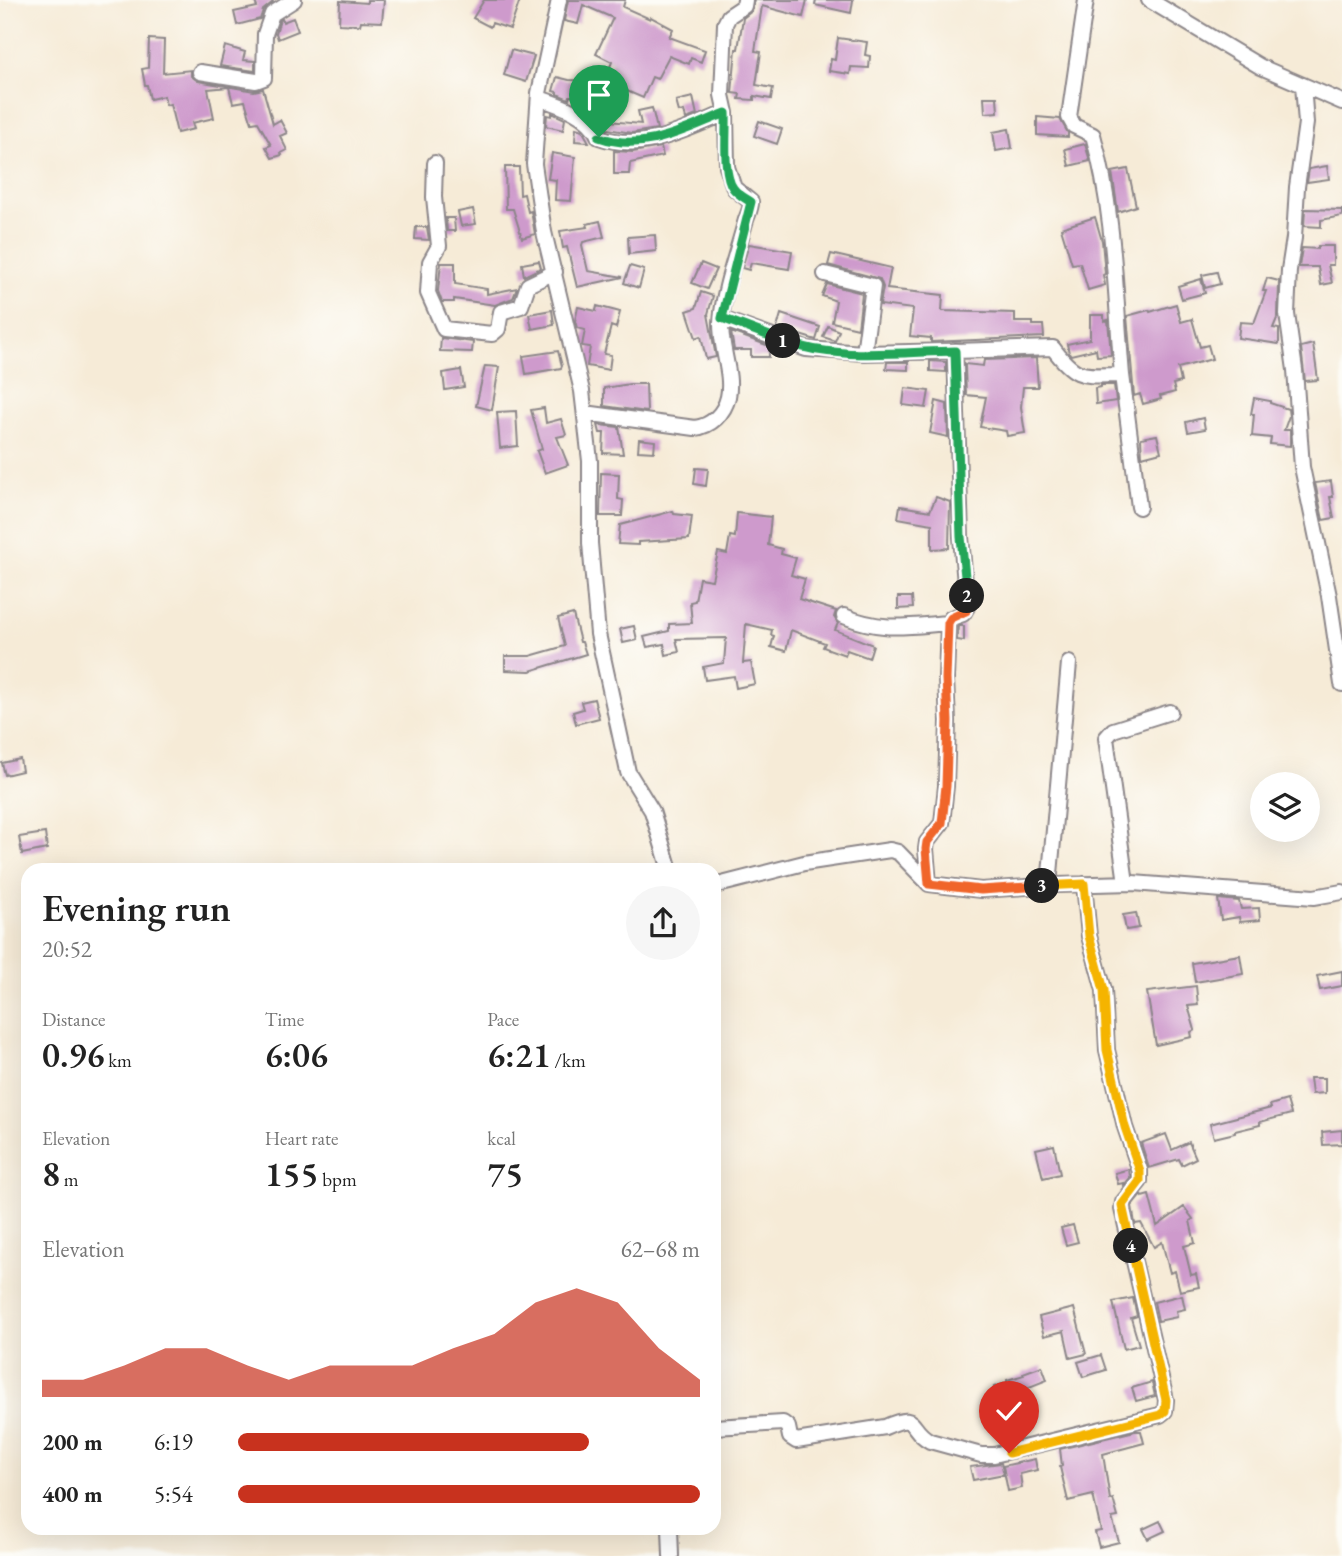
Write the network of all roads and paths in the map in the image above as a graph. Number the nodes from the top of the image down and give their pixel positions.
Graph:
1 (294, 0) edge
2 (559, 0) edge
3 (745, 0) edge
4 (1086, 0) edge
5 (1149, 0) edge
6 (200, 72) dead end
7 (1303, 85) junction
8 (539, 98) junction
9 (1342, 102) edge
10 (726, 113) junction
11 (435, 163) dead end
12 (555, 272) junction
13 (825, 274) dead end
14 (722, 318) junction
15 (955, 351) junction
16 (864, 353) junction
17 (1122, 374) junction
18 (585, 413) junction
19 (1139, 507) dead end
20 (844, 616) dead end
21 (948, 623) junction
22 (1069, 663) dead end
23 (1342, 684) edge
24 (1170, 712) dead end
25 (669, 863) edge
26 (1126, 883) junction
27 (721, 884) edge
28 (929, 884) junction
29 (1084, 884) junction
30 (1049, 885) junction
31 (1342, 892) edge
32 (721, 1427) edge
33 (670, 1535) edge
34 (671, 1556) edge

1 - 6 street
2 - 8 street
3 - 10 street
4 - 17 street
5 - 7 street
7 - 9 street
7 - 23 street
8 - 10 street
8 - 12 street
10 - 14 street
11 - 12 street
12 - 18 street
13 - 16 street
14 - 16 street
14 - 18 street
15 - 16 street
15 - 17 street
15 - 21 street
17 - 19 street
18 - 25 street
20 - 21 street
21 - 28 street
22 - 30 street
24 - 26 street
26 - 29 street
26 - 31 street
27 - 28 street
28 - 30 street
29 - 30 street
29 - 32 street
33 - 34 street

